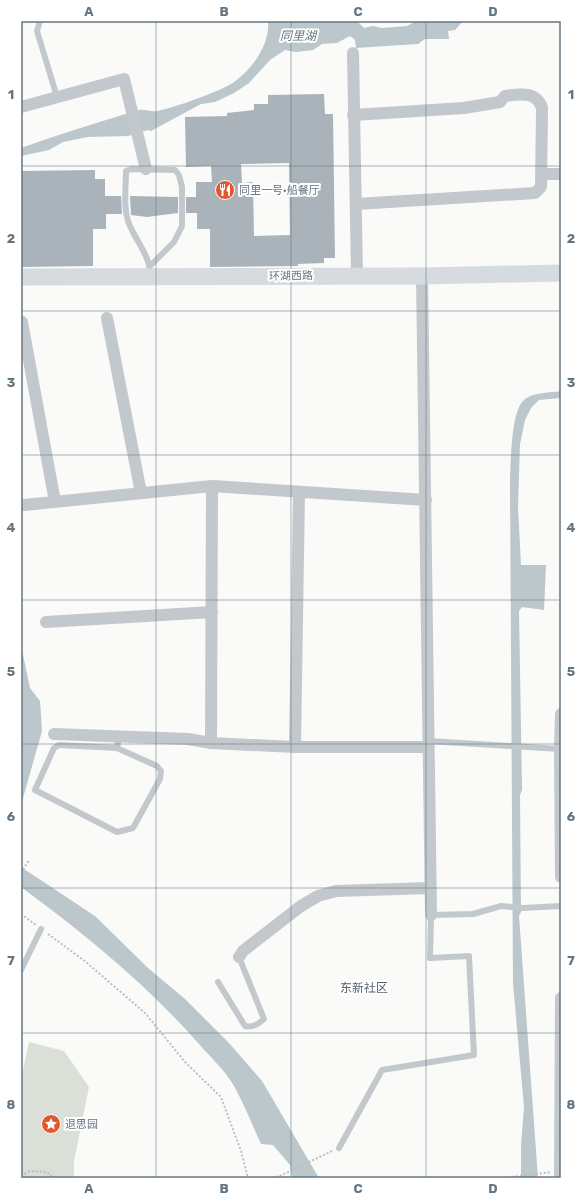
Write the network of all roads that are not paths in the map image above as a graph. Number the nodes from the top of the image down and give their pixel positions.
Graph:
1 (40, 21) edge
2 (353, 53) dead end
3 (57, 98) junction
4 (21, 107) edge
5 (353, 115) junction
6 (146, 169) junction
7 (542, 174) junction
8 (561, 174) edge
9 (356, 204) junction
10 (150, 272) junction
11 (561, 273) edge
12 (357, 275) junction
13 (422, 276) junction
14 (21, 277) edge
15 (107, 318) dead end
16 (22, 322) edge
17 (212, 486) junction
18 (299, 492) junction
19 (141, 493) junction
20 (426, 500) junction
21 (55, 502) junction
22 (24, 505) dead end
23 (212, 612) junction
24 (46, 622) dead end
25 (561, 714) edge
26 (54, 734) dead end
27 (119, 736) junction
28 (211, 743) junction
29 (429, 744) junction
30 (295, 747) junction
31 (117, 748) junction
32 (560, 749) junction
33 (561, 877) edge
34 (431, 888) junction
35 (561, 906) edge
36 (431, 915) junction
37 (40, 929) road end
38 (239, 957) joint
39 (21, 970) edge
40 (218, 982) dead end
41 (561, 998) edge
42 (339, 1148) road end
43 (560, 1174) edge

1 - 3 lane
2 - 5 street
3 - 4 street
3 - 6 street
5 - 7 street
5 - 9 street
6 - 10 lane
6 - 10 lane
7 - 8 street
7 - 9 street
9 - 12 street
10 - 12 main road, 环湖西路
10 - 14 main road, 环湖西路
11 - 13 main road, 环湖西路
12 - 13 main road, 环湖西路
13 - 20 street
15 - 19 street
16 - 21 street
17 - 18 street
17 - 19 street
17 - 23 street
18 - 20 street
18 - 30 street
19 - 21 street
20 - 29 street
21 - 22 street
23 - 24 street
23 - 28 street
25 - 32 street
26 - 27 street
27 - 28 street
27 - 31 lane
28 - 30 street
29 - 30 street
29 - 32 lane
29 - 34 street
31 - 31 lane
32 - 33 street
34 - 36 street
34 - 38 street
35 - 36 lane
36 - 42 lane
37 - 39 lane
38 - 40 lane
41 - 43 street

